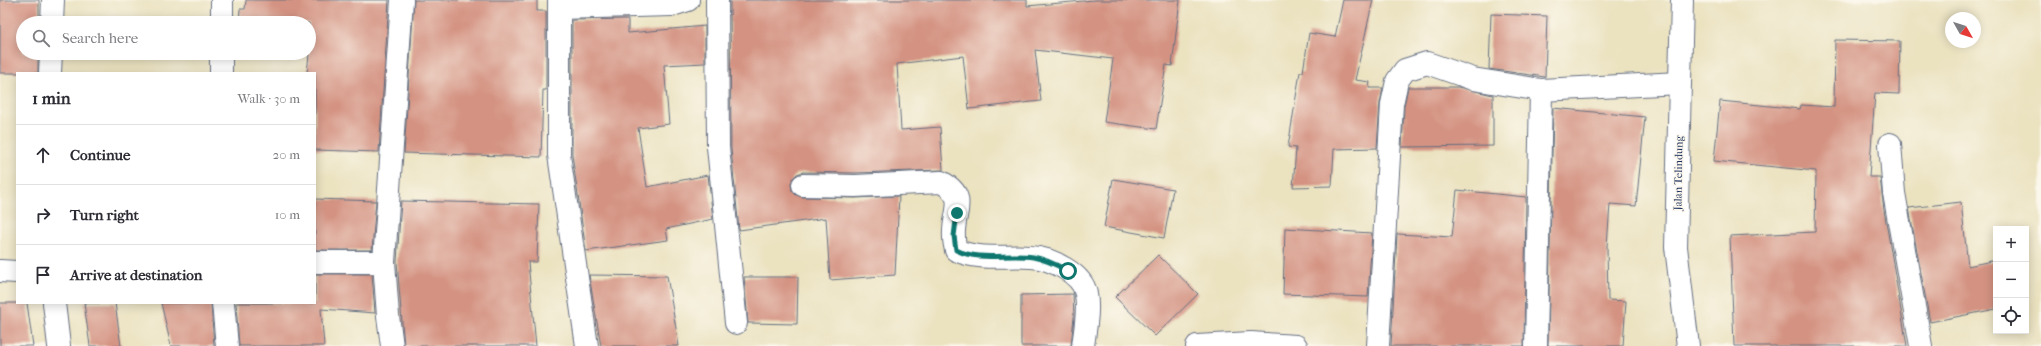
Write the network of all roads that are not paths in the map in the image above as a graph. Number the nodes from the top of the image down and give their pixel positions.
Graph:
1 (53, 0) edge
2 (222, 0) edge
3 (402, 0) edge
4 (688, 0) edge
5 (717, 0) edge
6 (1682, 0) edge
7 (559, 4) edge
8 (52, 16) edge
9 (222, 16) edge
10 (51, 60) edge
11 (221, 60) edge
12 (50, 72) edge
13 (221, 72) edge
14 (1680, 83) junction
15 (1541, 90) junction
16 (1890, 144) dead end
17 (803, 185) dead end
18 (316, 262) edge
19 (384, 262) junction
20 (0, 271) edge
21 (16, 272) edge
22 (54, 304) edge
23 (223, 304) edge
24 (736, 323) dead end
25 (59, 346) edge
26 (228, 346) edge
27 (392, 346) edge
28 (587, 346) edge
29 (1083, 346) edge
30 (1197, 346) edge
31 (1296, 346) edge
32 (1378, 346) edge
33 (1536, 346) edge
34 (1688, 346) edge
35 (1921, 346) edge

1 - 8 street
2 - 9 street
3 - 19 street
4 - 7 street
5 - 24 street
6 - 14 street, Jalan Telindung
7 - 28 street
10 - 12 street
11 - 13 street
14 - 15 street
14 - 34 street, Jalan Telindung
15 - 32 street
15 - 33 street
16 - 35 street
17 - 29 street
18 - 19 street
19 - 27 street
20 - 21 street
22 - 25 street
23 - 26 street
30 - 31 street

